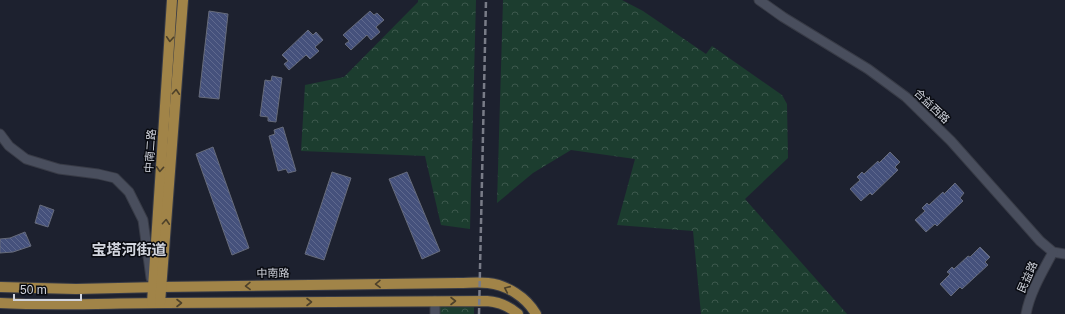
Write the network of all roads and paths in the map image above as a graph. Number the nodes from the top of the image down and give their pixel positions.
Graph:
1 (172, 0) edge
2 (183, 0) edge
3 (759, 0) edge
4 (0, 134) edge
5 (1053, 252) junction
6 (1065, 254) edge
7 (0, 287) edge
8 (157, 287) junction
9 (435, 301) junction
10 (0, 303) edge
11 (156, 303) junction
12 (435, 314) edge
13 (518, 314) edge
14 (536, 314) edge
15 (1026, 314) edge

1 -> 8 main road, 中南二路
8 -> 2 main road, 中南二路
3 - 5 street, 合益西路
4 - 8 street
5 - 6 street
5 - 15 street, 民益路
7 - 8 main road, 中南路
8 - 11 main road, 中南二路
14 -> 8 main road, 中南路
11 -> 9 main road
9 - 12 street
9 -> 13 main road
10 - 11 main road

